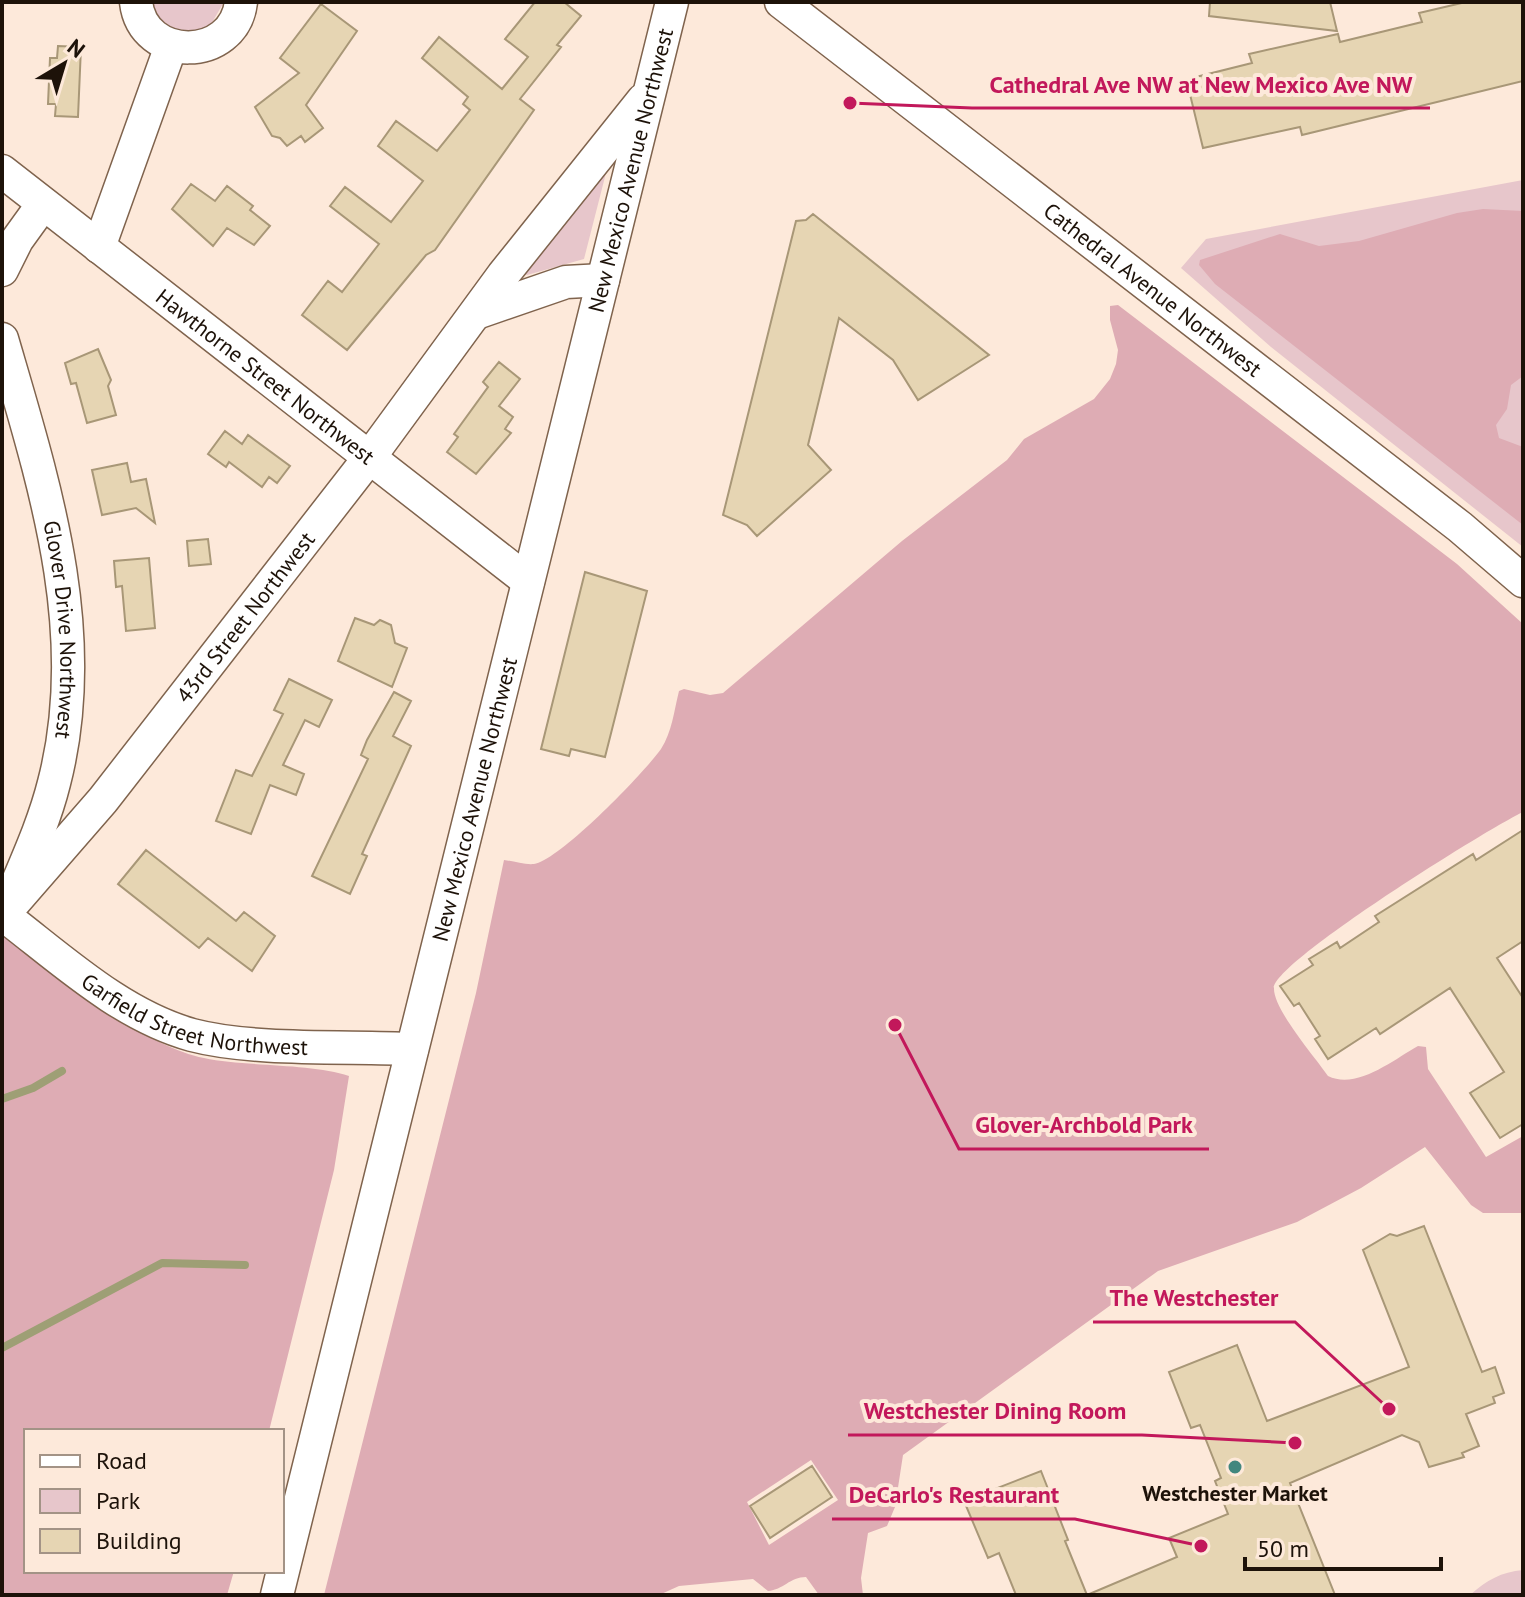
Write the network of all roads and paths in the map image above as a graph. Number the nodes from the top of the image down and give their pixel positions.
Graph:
1 (136, 2) edge
2 (241, 2) edge
3 (672, 2) edge
4 (781, 2) edge
5 (171, 46) junction
6 (649, 92) junction
7 (2, 171) edge
8 (43, 204) junction
9 (99, 247) junction
10 (2, 270) edge
11 (603, 280) junction
12 (479, 312) junction
13 (2, 339) edge
14 (369, 458) junction
15 (528, 581) junction
16 (1523, 581) edge
17 (2, 914) edge
18 (412, 1049) junction
19 (284, 1567) edge
20 (282, 1573) edge
21 (277, 1595) edge

1 - 5 street
2 - 5 street
3 - 6 street, New Mexico Avenue Northwest
4 - 16 street, Cathedral Avenue Northwest
5 - 9 street
6 - 11 street, New Mexico Avenue Northwest
6 - 12 street, 43rd Street Northwest
7 - 8 street, Hawthorne Street Northwest
8 - 9 street, Hawthorne Street Northwest
8 - 10 street
9 - 14 street, Hawthorne Street Northwest
11 - 12 street
11 - 15 street, New Mexico Avenue Northwest
12 - 14 street, 43rd Street Northwest
13 - 17 street, Glover Drive Northwest
14 - 15 street, Hawthorne Street Northwest
14 - 17 street, 43rd Street Northwest
15 - 18 street, New Mexico Avenue Northwest
17 - 18 street, Garfield Street Northwest
18 - 19 street, New Mexico Avenue Northwest
20 - 21 street, New Mexico Avenue Northwest

